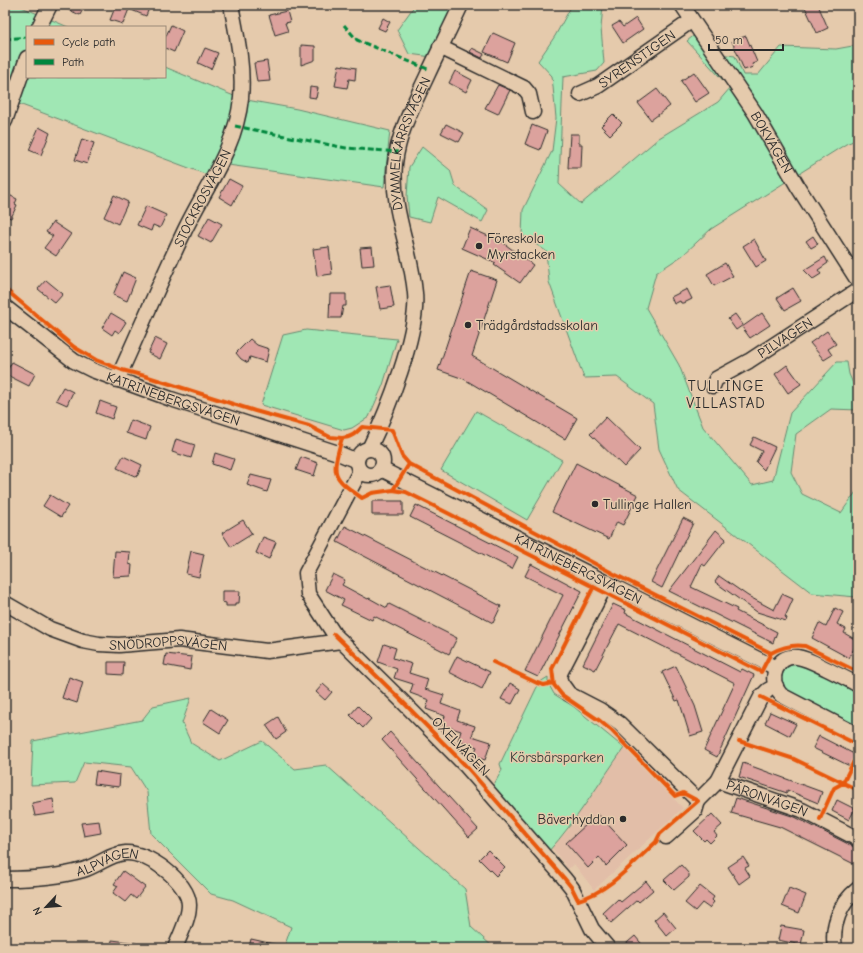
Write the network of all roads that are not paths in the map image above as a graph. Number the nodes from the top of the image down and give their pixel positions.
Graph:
1 (50, 5) edge
2 (231, 5) edge
3 (461, 5) edge
4 (682, 5) edge
5 (691, 21) junction
6 (40, 26) edge
7 (440, 47) junction
8 (26, 61) edge
9 (580, 94) dead end
10 (533, 112) dead end
11 (5, 120) edge
12 (854, 264) edge
13 (858, 281) edge
14 (858, 290) edge
15 (5, 307) edge
16 (117, 380) junction
17 (713, 386) dead end
18 (370, 449) junction
19 (358, 466) junction
20 (381, 469) junction
21 (607, 582) junction
22 (5, 603) edge
23 (337, 638) junction
24 (776, 668) junction
25 (858, 684) edge
26 (776, 686) junction
27 (858, 735) edge
28 (718, 781) junction
29 (698, 800) junction
30 (666, 838) dead end
31 (858, 839) edge
32 (5, 879) edge
33 (858, 889) edge
34 (175, 948) edge
35 (608, 948) edge
36 (835, 948) edge

1 - 6 street
2 - 16 street, STOCKROSVÄGEN
3 - 7 street, DYMMELKÄRRSVÄGEN
4 - 5 street, BOKVÄGEN
5 - 9 street, SYRENSTIGEN
5 - 12 street, BOKVÄGEN
7 - 10 street
7 - 18 street, DYMMELKÄRRSVÄGEN
8 - 11 street
12 - 13 street, BOKVÄGEN
14 - 17 street, PILVÄGEN
15 - 16 street, KATRINEBERGSVÄGEN
16 - 19 street, KATRINEBERGSVÄGEN
18 - 19 street
18 - 20 street
19 - 20 street
19 - 23 street
20 - 21 street, KATRINEBERGSVÄGEN
21 - 24 street, KATRINEBERGSVÄGEN
21 - 29 street
22 - 23 street, SNÖDROPPSVÄGEN
23 - 35 street, OXELVÄGEN
24 - 25 street
24 - 26 street
26 - 27 street
26 - 28 street
28 - 29 street
28 - 31 street, PÄRONVÄGEN
29 - 30 street
32 - 34 street, ALPVÄGEN
33 - 36 street

